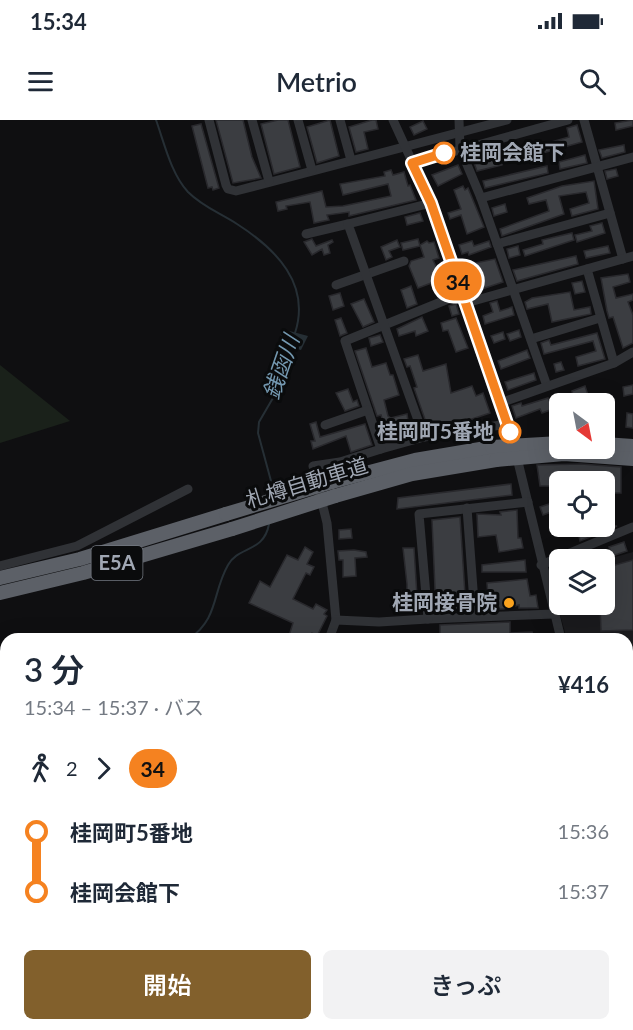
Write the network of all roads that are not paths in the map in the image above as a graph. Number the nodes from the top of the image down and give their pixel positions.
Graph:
1 (209, 120) edge
2 (252, 120) edge
3 (298, 120) edge
4 (340, 120) edge
5 (393, 120) edge
6 (459, 120) edge
7 (507, 120) edge
8 (568, 120) edge
9 (584, 120) edge
10 (460, 132) junction
11 (406, 147) junction
12 (460, 148) junction
13 (633, 157) edge
14 (351, 160) junction
15 (412, 163) junction
16 (597, 167) junction
17 (312, 170) junction
18 (268, 182) junction
19 (481, 198) junction
20 (431, 203) junction
21 (610, 213) junction
22 (348, 224) junction
23 (306, 234) dead end
24 (497, 244) junction
25 (630, 258) edge
26 (404, 261) dead end
27 (586, 269) junction
28 (367, 274) junction
29 (336, 285) dead end
30 (514, 290) junction
31 (465, 298) junction
32 (600, 318) junction
33 (385, 324) junction
34 (531, 339) junction
35 (633, 352) edge
36 (614, 363) junction
37 (547, 386) junction
38 (500, 403) junction
39 (368, 410) junction
40 (325, 424) dead end
41 (507, 424) junction
42 (424, 437) junction
43 (549, 445) edge
44 (615, 445) edge
45 (633, 446) edge
46 (381, 448) junction
47 (494, 453) junction
48 (633, 459) edge
49 (188, 489) dead end
50 (528, 502) junction
51 (467, 508) junction
52 (633, 527) edge
53 (541, 565) junction
54 (0, 566) edge
55 (0, 578) edge
56 (0, 593) edge
57 (549, 595) edge
58 (549, 614) edge
59 (554, 615) edge
60 (475, 616) junction
61 (428, 619) junction
62 (336, 620) junction
63 (331, 633) edge
64 (559, 633) edge

1 - 18 street
2 - 18 street
3 - 17 street
4 - 14 street
5 - 11 street
6 - 10 street
7 - 10 street
8 - 12 street
9 - 16 street
10 - 11 street
10 - 12 street
11 - 14 street
11 - 15 street
12 - 15 street
12 - 19 street
13 - 16 street
14 - 17 street
15 - 20 street
16 - 19 street
16 - 21 street
17 - 18 street
19 - 24 street
20 - 22 street
20 - 31 street
21 - 24 street
21 - 25 street
22 - 23 street
22 - 28 street
24 - 30 street
25 - 27 street
26 - 28 street
27 - 30 street
27 - 32 street
28 - 29 street
28 - 33 street
30 - 31 street
30 - 34 street
31 - 33 street
31 - 38 street
32 - 34 street
32 - 36 street
33 - 39 street
33 - 42 street
34 - 37 street
35 - 36 street
36 - 37 street
37 - 38 street
38 - 41 street
39 - 40 street
39 - 46 street
41 - 42 street
41 - 50 street
42 - 46 street
43 - 47 highway, 札樽自動車道 / E5A, bridge
44 - 45 highway
46 - 62 street
47 - 48 highway, 札樽自動車道 / E5A, bridge
47 - 55 highway, 札樽自動車道 / E5A, bridge
47 - 56 highway, 札樽自動車道 / E5A, bridge
49 - 54 street
50 - 51 street
50 - 53 street
51 - 60 street
51 - 61 street
52 - 53 street
53 - 57 street
58 - 60 street
59 - 64 street
60 - 61 street
61 - 62 street
62 - 63 street

